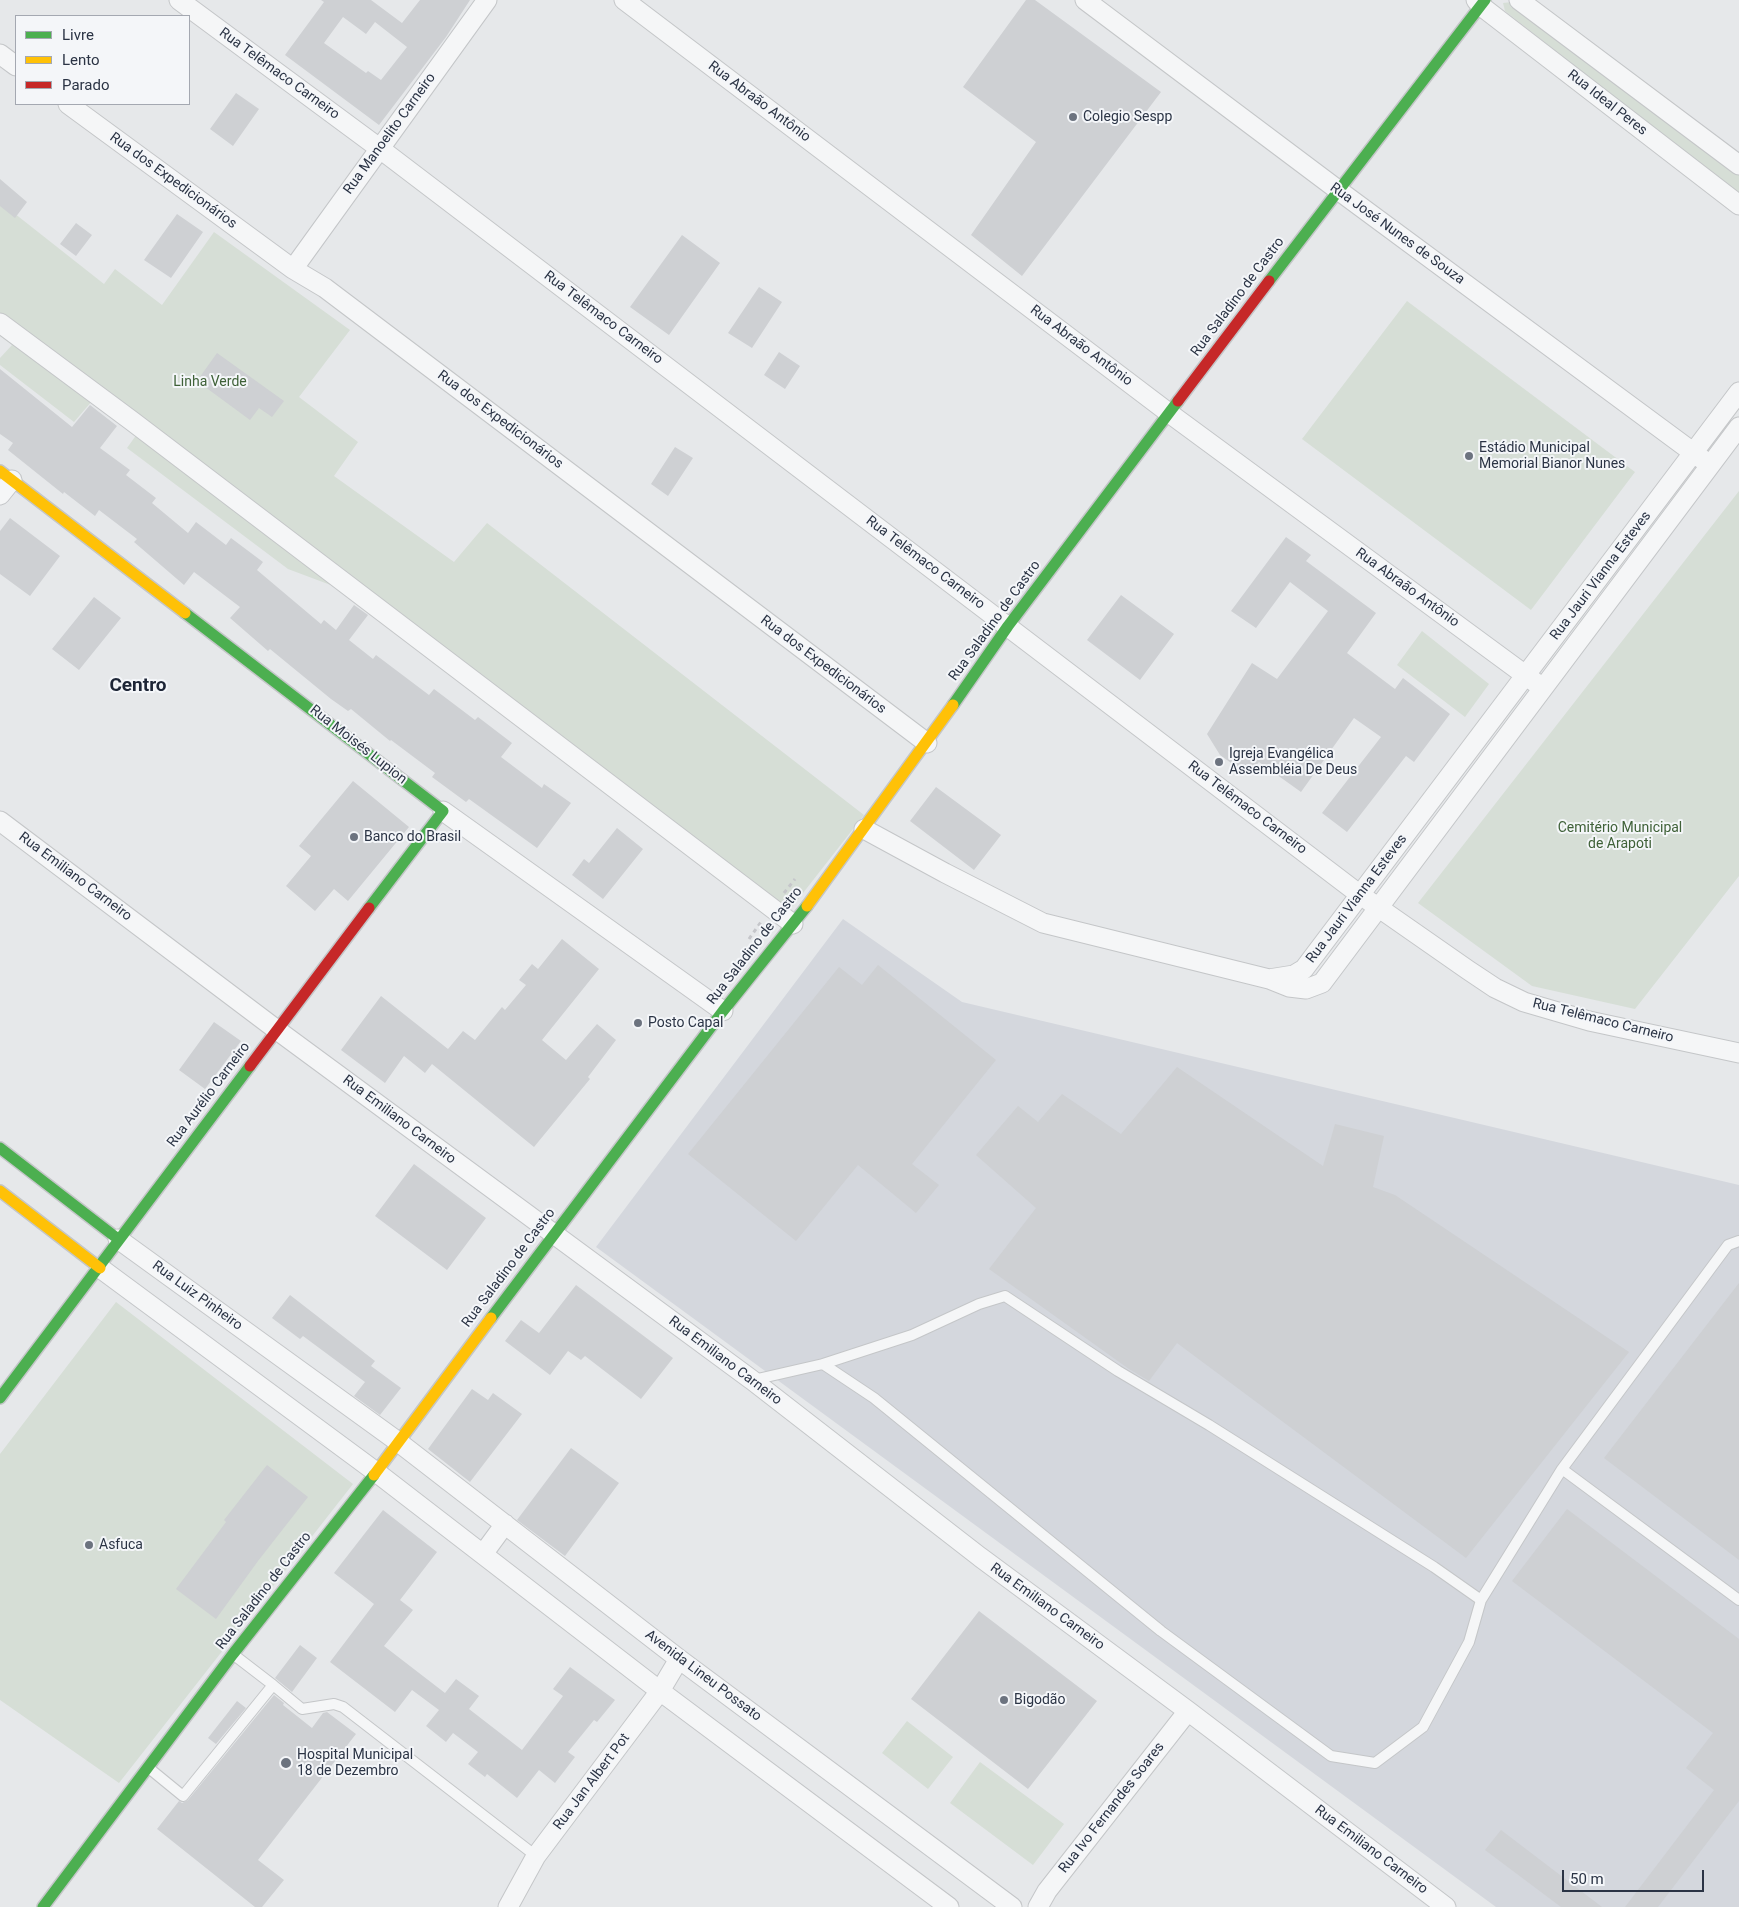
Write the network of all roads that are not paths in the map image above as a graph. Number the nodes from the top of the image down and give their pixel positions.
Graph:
1 (179, 0) edge
2 (486, 0) edge
3 (624, 0) edge
4 (1086, 0) edge
5 (1519, 0) edge
6 (1481, 2) edge
7 (0, 54) edge
8 (15, 65) edge
9 (69, 105) edge
10 (379, 148) junction
11 (1739, 165) edge
12 (1338, 190) junction
13 (1739, 204) edge
14 (293, 269) junction
15 (0, 323) edge
16 (1739, 392) edge
17 (1169, 413) junction
18 (1739, 427) edge
19 (1692, 452) junction
20 (1710, 466) junction
21 (6, 475) edge
22 (0, 495) edge
23 (1008, 626) junction
24 (1526, 676) junction
25 (1543, 688) junction
26 (927, 743) junction
27 (443, 810) junction
28 (0, 820) edge
29 (864, 828) junction
30 (1359, 894) junction
31 (1379, 908) junction
32 (793, 924) junction
33 (1269, 979) junction
34 (723, 1011) junction
35 (277, 1030) junction
36 (1739, 1053) edge
37 (0, 1148) edge
38 (0, 1191) edge
39 (554, 1235) junction
40 (118, 1239) junction
41 (1739, 1241) edge
42 (100, 1268) junction
43 (823, 1364) junction
44 (752, 1380) junction
45 (0, 1398) edge
46 (397, 1441) junction
47 (1562, 1469) junction
48 (376, 1472) junction
49 (505, 1524) junction
50 (484, 1554) junction
51 (1481, 1600) junction
52 (1739, 1600) edge
53 (233, 1654) junction
54 (679, 1659) junction
55 (273, 1685) junction
56 (660, 1691) junction
57 (1188, 1711) junction
58 (147, 1767) junction
59 (536, 1856) junction
60 (42, 1907) edge
61 (508, 1907) edge
62 (949, 1907) edge
63 (1012, 1907) edge
64 (1038, 1907) edge
65 (1446, 1907) edge

1 - 10 street, Rua Telêmaco Carneiro
2 - 10 street, Rua Manoelito Carneiro
3 - 17 street, Rua Abraão Antônio
4 - 12 street, Rua José Nunes de Souza
5 - 11 street, Rua Ideal Peres
6 - 12 street, Rua Saladino de Castro
6 - 13 street, Rua Ideal Peres
7 - 8 street
9 - 14 street, Rua dos Expedicionários
10 - 14 street, Rua Manoelito Carneiro
10 - 23 street, Rua Telêmaco Carneiro
12 - 17 street, Rua Saladino de Castro
12 - 19 street, Rua José Nunes de Souza
14 - 26 street, Rua dos Expedicionários
15 - 32 street
16 - 19 street, Rua Jauri Vianna Esteves
17 - 23 street, Rua Saladino de Castro
17 - 24 street, Rua Abraão Antônio
18 - 20 street, Rua Jauri Vianna Esteves
19 - 20 street, Rua José Nunes de Souza
19 - 24 street, Rua Jauri Vianna Esteves
20 - 25 street, Rua Jauri Vianna Esteves
21 - 22 street
21 - 27 street, Rua Moisés Lupion
23 - 26 street, Rua Saladino de Castro
23 - 30 street, Rua Telêmaco Carneiro
24 - 25 street, Rua Abraão Antônio
24 - 30 street, Rua Jauri Vianna Esteves
25 - 31 street, Rua Jauri Vianna Esteves
26 - 29 street, Rua Saladino de Castro
27 - 34 street, Rua Moisés Lupion
27 - 35 street, Rua Aurélio Carneiro
28 - 35 street, Rua Emiliano Carneiro
29 - 32 street, Rua Saladino de Castro
29 - 33 street
30 - 31 street, Rua Telêmaco Carneiro
30 - 33 street, Rua Jauri Vianna Esteves
31 - 33 street, Rua Jauri Vianna Esteves
31 - 36 street, Rua Telêmaco Carneiro
32 - 34 street, Rua Saladino de Castro
34 - 39 street, Rua Saladino de Castro
35 - 39 street, Rua Emiliano Carneiro
35 - 40 street, Rua Aurélio Carneiro
37 - 40 street, Rua Luiz Pinheiro
38 - 42 street
39 - 44 street, Rua Emiliano Carneiro
39 - 46 street, Rua Saladino de Castro
40 - 42 street, Rua Aurélio Carneiro
40 - 46 street, Rua Luiz Pinheiro
41 - 47 lane
42 - 45 street, Rua Aurélio Carneiro
42 - 48 street
43 - 44 lane
43 - 51 lane
43 - 51 lane
44 - 57 street, Rua Emiliano Carneiro
46 - 48 street, Rua Saladino de Castro
46 - 49 street, Avenida Lineu Possato
47 - 51 lane
47 - 52 lane
48 - 50 street
48 - 53 street, Rua Saladino de Castro
49 - 50 street
49 - 54 street, Avenida Lineu Possato
50 - 56 street
53 - 55 lane
53 - 58 street, Rua Saladino de Castro
54 - 56 street, Rua Jan Albert Pot
54 - 63 street, Avenida Lineu Possato
55 - 58 lane
55 - 59 lane
56 - 59 street, Rua Jan Albert Pot
56 - 62 street
57 - 64 street, Rua Ivo Fernandes Soares
57 - 65 street, Rua Emiliano Carneiro
58 - 60 street, Rua Saladino de Castro
59 - 61 street, Rua Jan Albert Pot

